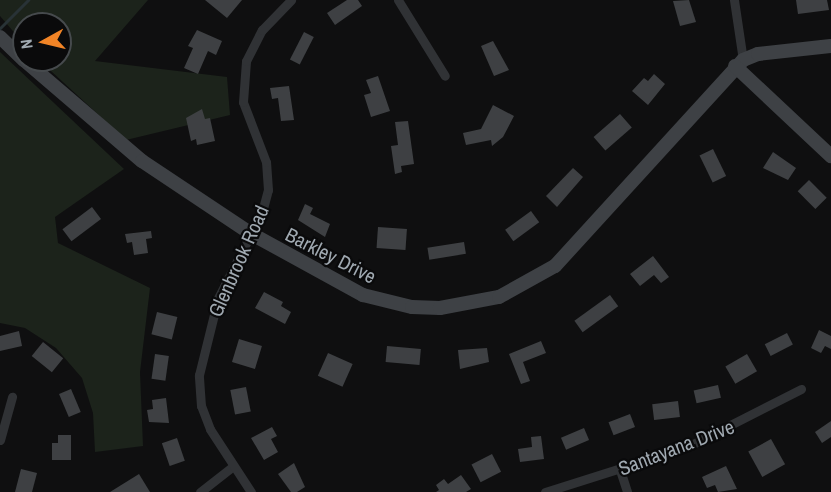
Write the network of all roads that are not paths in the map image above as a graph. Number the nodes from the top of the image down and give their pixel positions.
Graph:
1 (291, 0) edge
2 (398, 0) edge
3 (734, 0) edge
4 (831, 46) edge
5 (739, 63) junction
6 (38, 72) edge
7 (445, 76) dead end
8 (831, 156) edge
9 (250, 233) junction
10 (801, 389) dead end
11 (12, 397) dead end
12 (0, 440) edge
13 (232, 467) junction
14 (620, 470) junction
15 (200, 492) edge
16 (251, 492) edge
17 (545, 492) edge
18 (627, 492) edge

1 - 9 street, Glenbrook Road
2 - 7 street
3 - 5 street
4 - 5 street
5 - 8 street
5 - 9 street, Barkley Drive
6 - 9 street, Barkley Drive
9 - 13 street, Glenbrook Road
10 - 14 street, Santayana Drive
11 - 12 street
13 - 15 street
13 - 16 street, Glenbrook Road
14 - 17 street, Santayana Drive
14 - 18 street

